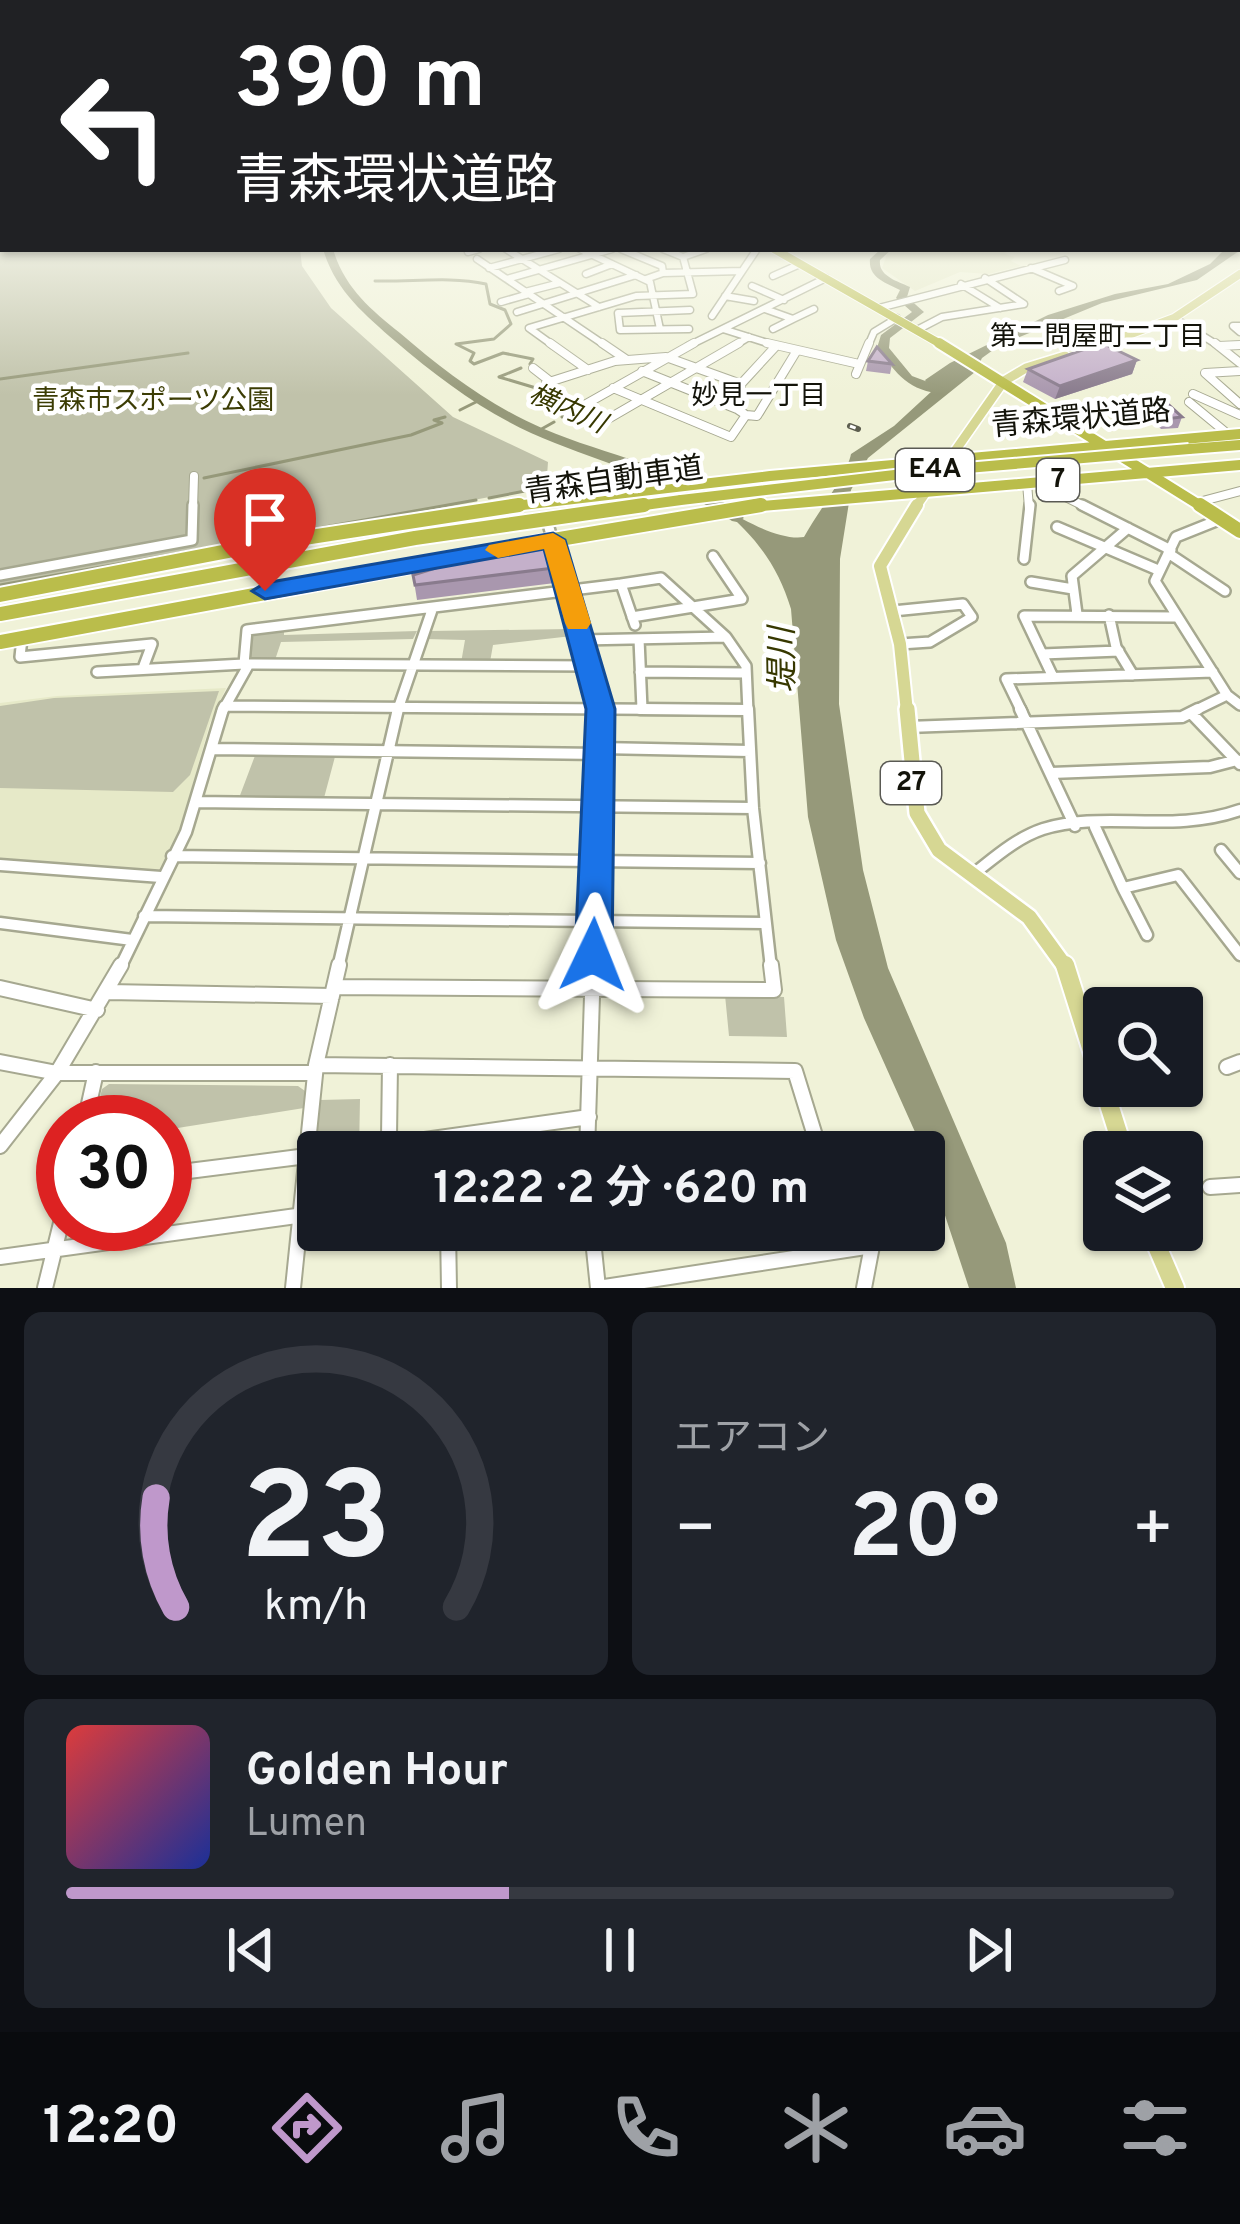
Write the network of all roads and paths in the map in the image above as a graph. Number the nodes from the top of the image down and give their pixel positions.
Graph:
1 (500, 275) edge
2 (524, 275) edge
3 (548, 275) edge
4 (636, 275) joint
5 (657, 275) edge
6 (689, 275) edge
7 (740, 275) edge
8 (821, 275) edge
9 (998, 275) edge
10 (1047, 275) edge
11 (1238, 275) edge
12 (826, 278) junction
13 (985, 278) junction
14 (645, 279) junction
15 (507, 280) junction
16 (560, 283) junction
17 (961, 284) junction
18 (752, 286) dead end
19 (1059, 291) dead end
20 (527, 293) junction
21 (579, 294) junction
22 (653, 295) junction
23 (725, 296) junction
24 (784, 300) junction
25 (754, 301) dead end
26 (501, 302) dead end
27 (544, 304) junction
28 (599, 307) junction
29 (814, 308) dead end
30 (879, 308) junction
31 (1000, 308) junction
32 (765, 309) junction
33 (657, 310) junction
34 (690, 310) dead end
35 (517, 312) dead end
36 (712, 316) dead end
37 (563, 318) junction
38 (1174, 318) junction
39 (898, 319) junction
40 (793, 320) junction
41 (689, 328) dead end
42 (723, 328) junction
43 (660, 329) junction
44 (773, 329) dead end
45 (916, 329) junction
46 (749, 337) junction
47 (1240, 345) edge
48 (776, 346) junction
49 (1220, 346) junction
50 (796, 352) junction
51 (666, 356) junction
52 (628, 361) junction
53 (859, 364) junction
54 (1240, 367) edge
55 (533, 368) dead end
56 (694, 368) junction
57 (588, 370) junction
58 (641, 371) junction
59 (856, 374) dead end
60 (670, 382) junction
61 (1004, 382) junction
62 (741, 384) junction
63 (613, 388) junction
64 (640, 400) junction
65 (1238, 401) edge
66 (579, 408) dead end
67 (737, 410) junction
68 (746, 415) junction
69 (1240, 415) edge
70 (608, 419) dead end
71 (1234, 435) edge
72 (1105, 445) junction
73 (1240, 445) edge
74 (951, 458) junction
75 (1240, 465) edge
76 (1147, 472) junction
77 (194, 476) dead end
78 (1031, 483) junction
79 (1240, 491) edge
80 (926, 492) junction
81 (1195, 503) junction
82 (545, 514) junction
83 (1221, 519) junction
84 (1057, 526) dead end
85 (1128, 528) junction
86 (1240, 531) edge
87 (553, 540) junction
88 (518, 547) edge
89 (1103, 548) junction
90 (1170, 551) junction
91 (713, 556) dead end
92 (459, 557) edge
93 (1024, 559) dead end
94 (1158, 570) junction
95 (0, 574) edge
96 (1031, 582) dead end
97 (621, 584) junction
98 (1073, 589) junction
99 (570, 591) junction
100 (1225, 591) dead end
101 (0, 595) edge
102 (978, 602) dead end
103 (963, 604) junction
104 (693, 607) junction
105 (432, 610) junction
106 (892, 611) junction
107 (0, 614) edge
108 (1077, 614) junction
109 (1108, 615) junction
110 (1176, 617) junction
111 (22, 638) junction
112 (725, 638) junction
113 (639, 639) junction
114 (582, 640) junction
115 (0, 642) edge
116 (900, 644) junction
117 (1119, 652) junction
118 (1042, 654) junction
119 (247, 664) junction
120 (409, 665) junction
121 (590, 666) junction
122 (143, 668) junction
123 (97, 672) dead end
124 (640, 672) junction
125 (1213, 672) junction
126 (746, 674) junction
127 (1133, 675) junction
128 (1054, 677) junction
129 (1227, 695) junction
130 (1240, 705) edge
131 (224, 706) junction
132 (398, 708) junction
133 (601, 709) junction
134 (641, 709) junction
135 (747, 710) junction
136 (1193, 715) junction
137 (1028, 723) junction
138 (905, 727) junction
139 (211, 749) junction
140 (388, 750) junction
141 (600, 751) junction
142 (750, 751) junction
143 (1238, 762) edge
144 (1052, 773) junction
145 (195, 802) junction
146 (376, 803) junction
147 (598, 804) junction
148 (753, 808) junction
149 (1240, 810) edge
150 (1075, 826) junction
151 (1095, 827) junction
152 (1221, 850) dead end
153 (172, 856) junction
154 (363, 858) junction
155 (596, 860) junction
156 (760, 863) junction
157 (0, 865) edge
158 (1240, 872) edge
159 (972, 875) junction
160 (161, 877) junction
161 (1124, 888) junction
162 (144, 916) junction
163 (350, 920) junction
164 (595, 920) junction
165 (0, 923) edge
166 (765, 923) junction
167 (1148, 934) dead end
168 (132, 940) junction
169 (1240, 955) edge
170 (0, 988) edge
171 (592, 989) junction
172 (333, 991) junction
173 (109, 992) junction
174 (98, 1010) junction
175 (0, 1062) edge
176 (390, 1065) junction
177 (590, 1066) junction
178 (315, 1069) junction
179 (96, 1072) junction
180 (57, 1073) junction
181 (91, 1095) edge
182 (589, 1118) junction
183 (309, 1131) edge
184 (588, 1131) edge
185 (813, 1131) edge
186 (1117, 1131) edge
187 (0, 1146) edge
188 (297, 1157) edge
189 (192, 1171) edge
190 (1240, 1185) edge
191 (1210, 1187) dead end
192 (297, 1216) edge
193 (192, 1231) edge
194 (297, 1247) edge
195 (48, 1251) edge
196 (55, 1251) edge
197 (448, 1251) edge
198 (594, 1251) edge
199 (798, 1251) edge
200 (867, 1251) edge
201 (1159, 1251) edge
202 (0, 1258) edge
203 (45, 1288) edge
204 (293, 1288) edge
205 (448, 1288) edge
206 (598, 1288) edge
207 (863, 1288) edge
208 (1175, 1288) edge

1 - 15 street
2 - 15 street
3 - 16 street
4 - 14 street
4 - 21 street
5 - 14 street
6 - 22 street
7 - 23 street
8 - 12 highway
9 - 13 street
10 - 19 street
11 - 38 main road
12 - 24 street
12 - 30 highway
13 - 17 street
13 - 31 street
14 - 22 street
15 - 20 street
16 - 20 street
16 - 21 street
17 - 30 street
17 - 31 street
18 - 24 street
20 - 26 street
20 - 27 street
21 - 27 street
21 - 28 street
22 - 28 street
22 - 33 street
23 - 25 street
23 - 36 street
24 - 32 street
27 - 35 street
27 - 37 street
28 - 37 street
29 - 40 street
30 - 39 highway
31 - 45 street
32 - 40 street
32 - 42 street
33 - 34 street
33 - 43 street
33 - 43 street
37 - 52 street
37 - 57 street
38 - 49 street
38 - 61 main road
39 - 45 highway
39 - 53 street
40 - 44 street
41 - 43 street
42 - 46 street
42 - 51 street
45 - 61 highway
46 - 48 street
46 - 56 street
47 - 49 street
48 - 50 street
48 - 62 street
49 - 54 street
50 - 53 street
50 - 68 street
51 - 52 street
51 - 56 street
51 - 58 street
52 - 57 street
53 - 59 street
54 - 65 street
55 - 57 street
56 - 60 street
56 - 62 street
58 - 60 street
58 - 63 street
60 - 64 street
60 - 67 street
61 - 72 highway
61 - 74 main road, 27
62 - 67 street
63 - 64 street
63 - 66 street
64 - 68 street
64 - 70 street
67 - 68 street
69 - 71 street
71 - 72 highway, 青森環状道路 / 7
72 - 74 highway, 青森環状道路 / 7
72 - 76 highway
73 - 107 highway, 青森自動車道 / E4A, bridge
74 - 80 main road, 27
74 - 82 highway, 青森環状道路 / 7
75 - 76 highway, 青森環状道路 / 7
76 - 78 highway, 青森環状道路 / 7
76 - 81 highway
77 - 95 street
78 - 80 highway, 青森環状道路 / 7
78 - 85 street
78 - 93 street
79 - 81 street
80 - 87 highway, 青森環状道路 / 7
80 - 106 main road, 27
81 - 83 highway
82 - 87 street
82 - 101 highway, 青森環状道路 / 7
83 - 86 highway
83 - 90 street
84 - 89 street
85 - 89 street
85 - 90 street
87 - 88 highway, 青森環状道路 / 7
87 - 99 street
89 - 94 street
89 - 98 street
90 - 94 street
90 - 100 street
91 - 104 street
92 - 111 highway
94 - 110 street
96 - 98 street
97 - 99 street
97 - 104 street
97 - 104 street
98 - 108 street
99 - 105 street
99 - 114 street
102 - 103 street
103 - 106 street
103 - 116 street
104 - 112 street
105 - 119 street
105 - 120 street
106 - 116 main road, 27
108 - 109 street
108 - 118 street
109 - 110 street
109 - 117 street
110 - 125 street
111 - 115 highway
111 - 122 street
112 - 113 street
112 - 126 street
113 - 114 street
113 - 124 street
114 - 121 street
116 - 138 main road, 27
117 - 118 street
117 - 127 street
118 - 128 street
119 - 120 street
119 - 122 street
119 - 131 street
120 - 121 street
120 - 132 street
121 - 133 street
122 - 123 street
124 - 126 street
124 - 134 street
125 - 127 street
125 - 129 street
126 - 135 street
127 - 128 street
128 - 137 street
129 - 130 street
129 - 136 street
131 - 132 street
131 - 139 street
132 - 133 street
132 - 140 street
133 - 134 street
133 - 141 street
134 - 135 street
135 - 142 street
136 - 137 street
136 - 143 street
137 - 138 street
137 - 144 street
138 - 159 main road, 27
139 - 140 street
139 - 145 street
140 - 141 street
140 - 146 street
141 - 142 street
141 - 147 street
142 - 148 street
143 - 144 street
144 - 150 street
145 - 146 street
145 - 153 street
146 - 147 street
146 - 154 street
147 - 148 street
147 - 155 street
148 - 156 street
149 - 151 street
150 - 151 street
150 - 159 street
151 - 161 street
152 - 158 street
153 - 154 street
153 - 160 street
154 - 155 street
154 - 163 street
155 - 156 street
155 - 164 street
156 - 166 street
157 - 160 street
159 - 186 main road, 27
160 - 162 street
161 - 167 street
161 - 169 street
162 - 163 street
162 - 168 street
163 - 164 street
163 - 172 street
164 - 166 street
164 - 171 street
165 - 168 street
166 - 171 street
168 - 173 street
170 - 174 street
171 - 172 street
171 - 177 street
172 - 173 street
172 - 178 street
173 - 174 street
174 - 180 street
175 - 180 street
176 - 177 street
176 - 178 street
176 - 182 street
177 - 182 street
177 - 185 street
178 - 179 street
178 - 183 street
179 - 180 street
179 - 181 street
180 - 187 street
182 - 184 street
188 - 189 street
190 - 191 street
192 - 193 street
194 - 204 street
195 - 202 street
196 - 203 street
197 - 205 street
198 - 206 street
199 - 206 street
200 - 207 street
201 - 208 main road

